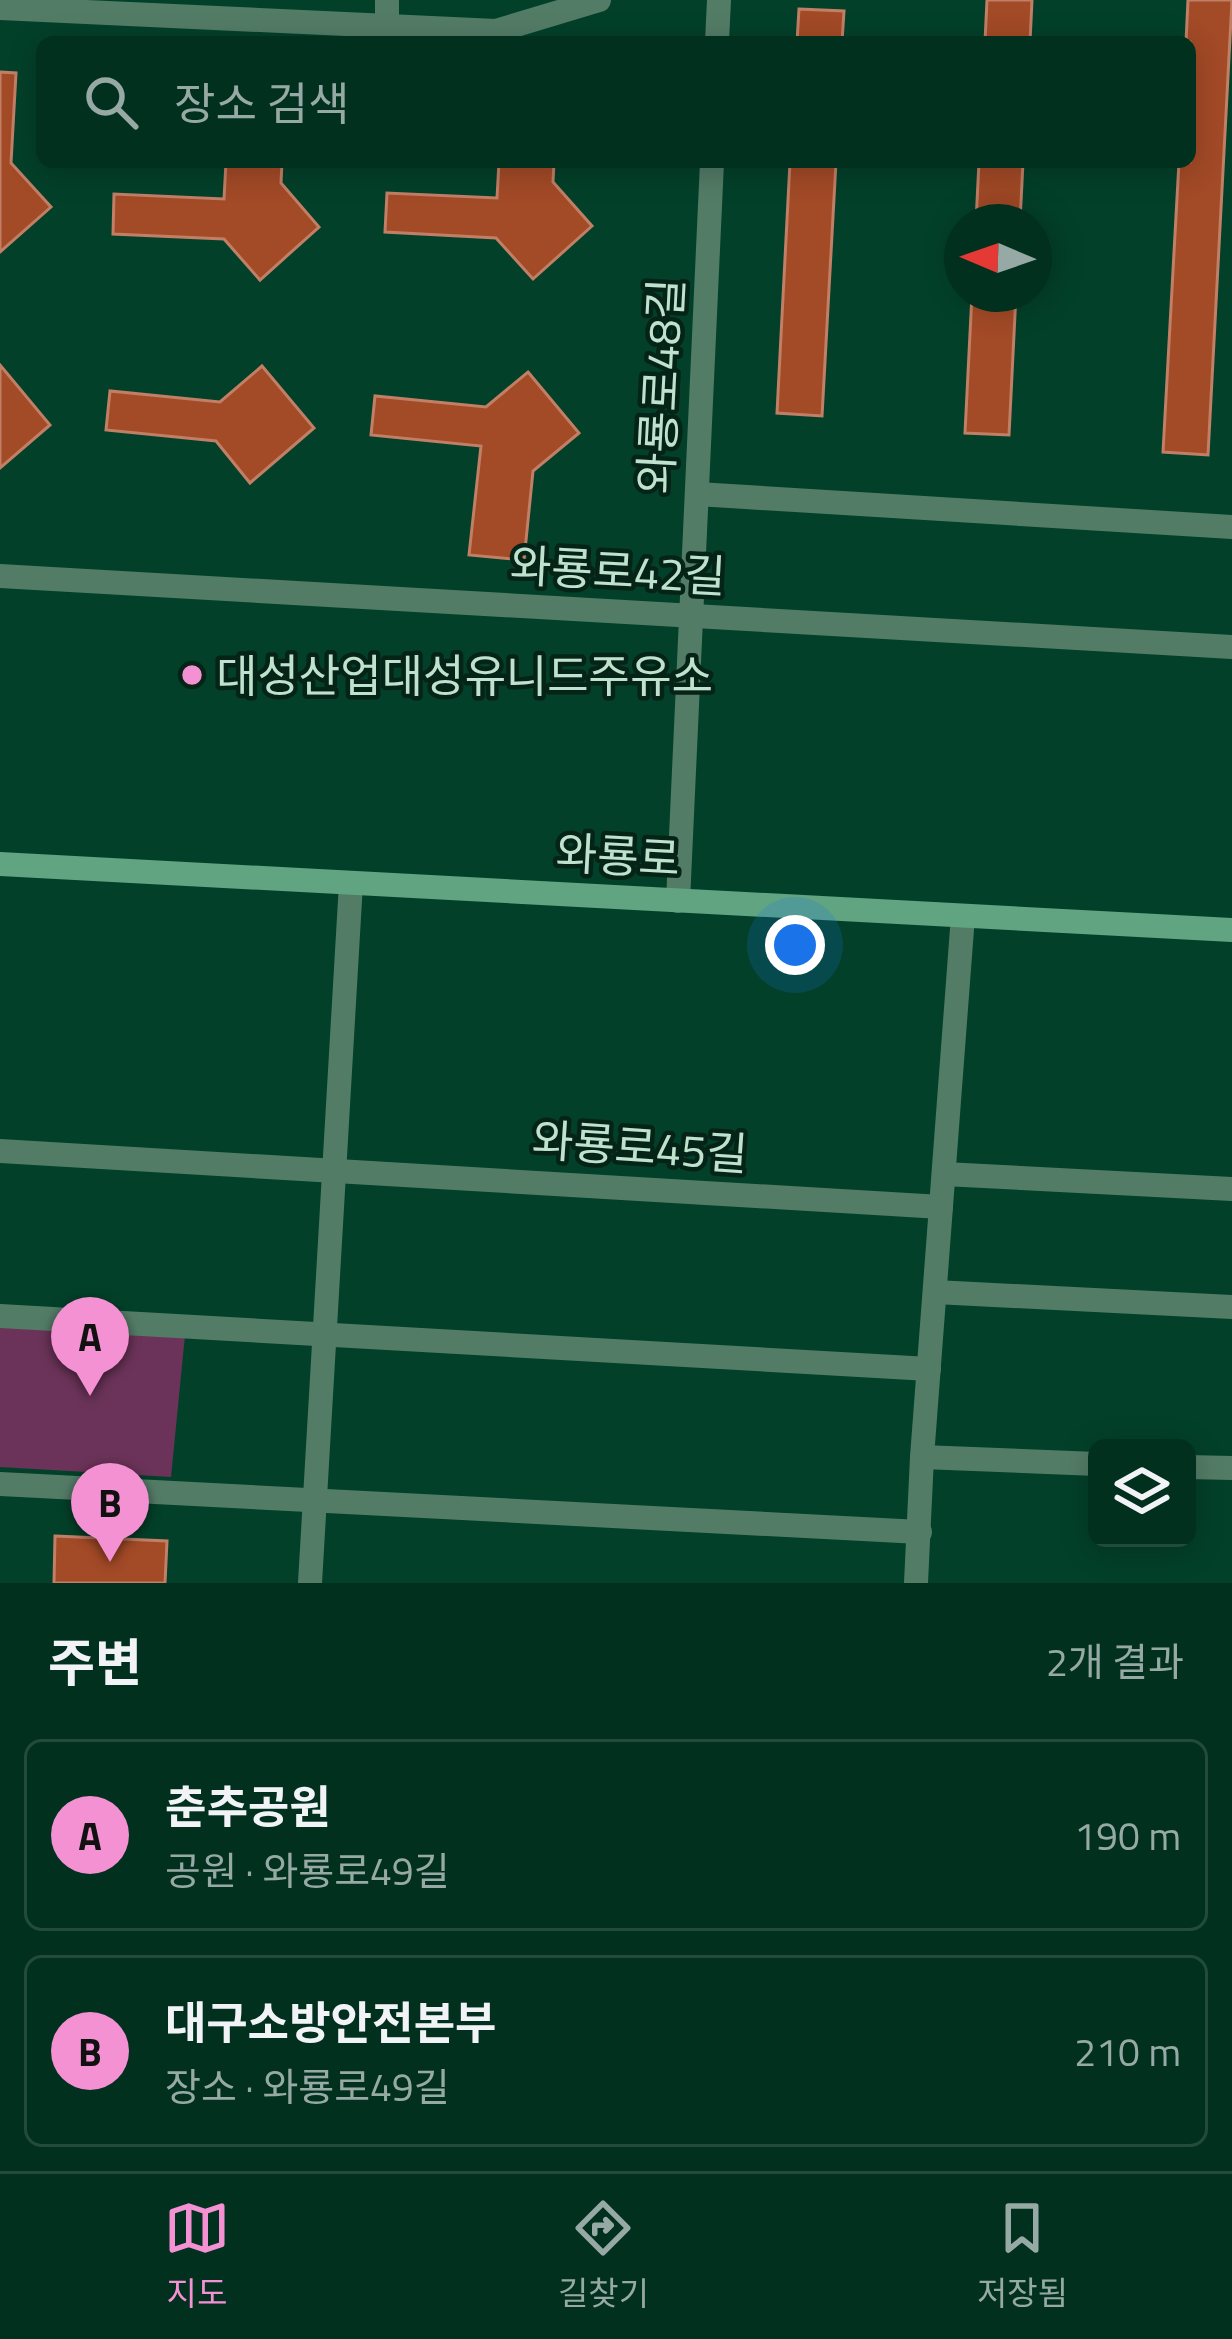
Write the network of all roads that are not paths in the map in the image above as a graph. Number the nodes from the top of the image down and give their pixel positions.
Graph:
1 (598, 0) edge
2 (719, 0) edge
3 (0, 8) edge
4 (387, 12) edge
5 (717, 36) edge
6 (712, 168) edge
7 (697, 494) junction
8 (1232, 527) edge
9 (0, 576) edge
10 (691, 616) junction
11 (1232, 647) edge
12 (0, 864) edge
13 (351, 883) junction
14 (678, 901) junction
15 (963, 916) junction
16 (1232, 931) edge
17 (0, 1151) edge
18 (333, 1169) junction
19 (944, 1174) junction
20 (1232, 1189) edge
21 (941, 1207) junction
22 (935, 1292) junction
23 (1232, 1307) edge
24 (0, 1316) edge
25 (324, 1333) junction
26 (929, 1369) junction
27 (922, 1457) junction
28 (1088, 1463) edge
29 (1196, 1467) edge
30 (1232, 1468) edge
31 (0, 1484) edge
32 (314, 1500) junction
33 (920, 1532) junction
34 (310, 1583) edge
35 (916, 1583) edge

1 - 4 street
2 - 5 street
3 - 4 street
6 - 7 street, 와룡로48길
7 - 8 street
7 - 10 street, 와룡로48길
9 - 10 street, 와룡로42길
10 - 11 street, 와룡로42길
10 - 14 street, 와룡로48길
12 - 13 main road, 와룡로
13 - 14 main road, 와룡로
13 - 18 street
14 - 15 main road, 와룡로
15 - 16 main road, 와룡로
15 - 19 street
17 - 18 street, 와룡로45길
18 - 21 street, 와룡로45길
18 - 25 street
19 - 20 street
19 - 21 street
21 - 22 street
22 - 23 street
22 - 26 street
24 - 25 street
25 - 26 street
25 - 32 street
26 - 27 street
27 - 28 street
27 - 33 street
29 - 30 street
31 - 32 street
32 - 33 street
32 - 34 street
33 - 35 street

